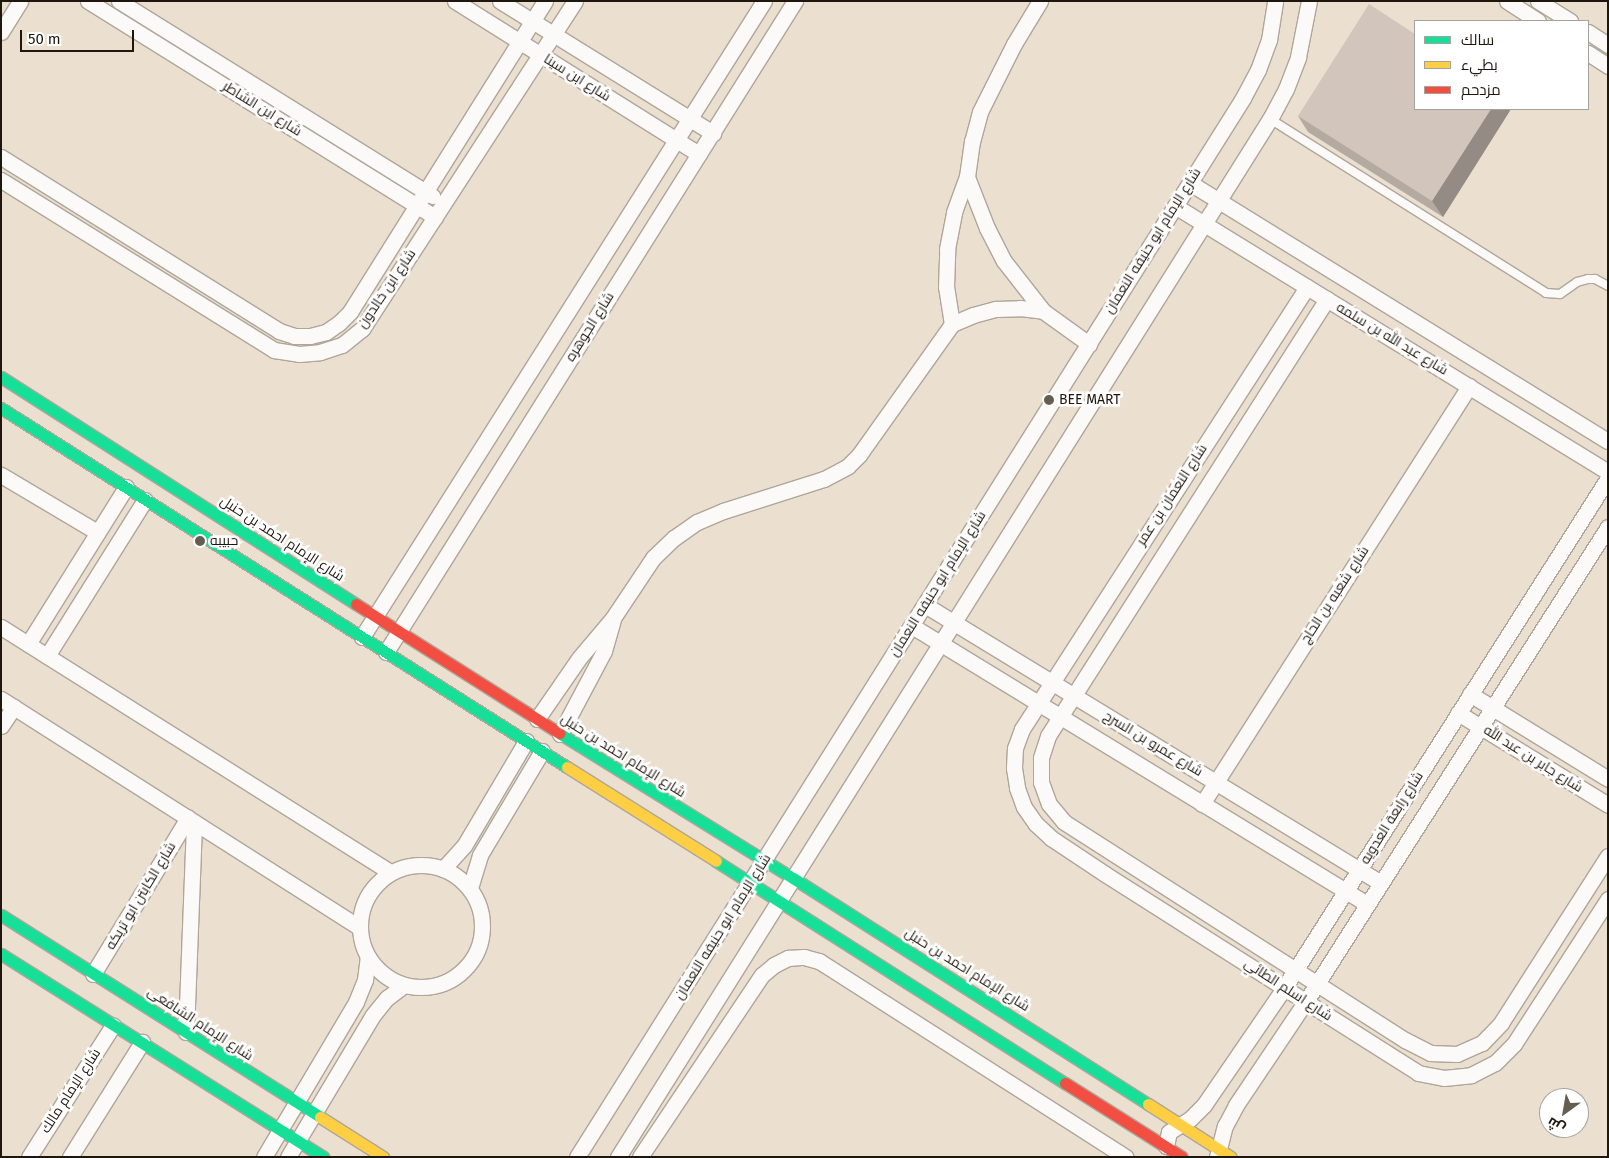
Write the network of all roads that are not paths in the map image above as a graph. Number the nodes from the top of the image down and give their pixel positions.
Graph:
1 (20, 1) edge
2 (88, 1) edge
3 (119, 1) edge
4 (455, 1) edge
5 (500, 1) edge
6 (545, 1) edge
7 (575, 1) edge
8 (764, 1) edge
9 (795, 1) edge
10 (1040, 1) edge
11 (1275, 1) edge
12 (1309, 1) edge
13 (1507, 1) edge
14 (1538, 1) edge
15 (1536, 20) edge
16 (1568, 20) edge
17 (532, 21) junction
18 (1, 32) edge
19 (1589, 33) edge
20 (555, 34) junction
21 (519, 42) junction
22 (1608, 45) edge
23 (1589, 54) edge
24 (541, 55) junction
25 (1608, 66) edge
26 (290, 108) junction
27 (690, 118) junction
28 (1270, 119) junction
29 (282, 121) junction
30 (712, 133) junction
31 (677, 140) junction
32 (699, 154) junction
33 (1, 158) edge
34 (967, 177) junction
35 (1, 180) edge
36 (1190, 183) junction
37 (425, 192) junction
38 (1219, 201) junction
39 (444, 204) junction
40 (416, 206) junction
41 (1175, 206) junction
42 (435, 218) junction
43 (1204, 224) junction
44 (192, 276) junction
45 (1608, 286) edge
46 (1307, 287) junction
47 (182, 293) junction
48 (1327, 299) junction
49 (1043, 311) junction
50 (952, 324) junction
51 (1089, 344) junction
52 (1, 377) edge
53 (1469, 386) junction
54 (1, 408) edge
55 (61, 431) junction
56 (1608, 441) edge
57 (1608, 472) edge
58 (1, 475) edge
59 (1608, 478) edge
60 (126, 487) junction
61 (146, 500) junction
62 (1608, 527) edge
63 (97, 532) junction
64 (925, 605) junction
65 (375, 616) junction
66 (613, 618) junction
67 (953, 622) junction
68 (912, 626) junction
69 (1, 627) edge
70 (399, 631) junction
71 (362, 637) junction
72 (28, 644) junction
73 (940, 644) junction
74 (386, 652) junction
75 (47, 656) junction
76 (1051, 682) junction
77 (1470, 694) junction
78 (1072, 695) junction
79 (7, 703) edge
80 (1037, 703) junction
81 (1493, 708) junction
82 (1458, 713) junction
83 (1059, 716) junction
84 (536, 719) junction
85 (1, 726) edge
86 (1480, 727) junction
87 (560, 734) junction
88 (526, 741) junction
89 (542, 751) junction
90 (1608, 779) edge
91 (1216, 782) junction
92 (1202, 804) junction
93 (1608, 805) edge
94 (191, 820) junction
95 (1608, 856) edge
96 (765, 861) junction
97 (444, 869) junction
98 (1359, 870) junction
99 (390, 872) junction
100 (793, 878) junction
101 (1381, 883) junction
102 (750, 884) junction
103 (470, 888) junction
104 (1345, 891) junction
105 (1608, 899) edge
106 (778, 902) junction
107 (1367, 904) junction
108 (1, 915) edge
109 (359, 927) junction
110 (1, 954) edge
111 (368, 957) junction
112 (1296, 970) junction
113 (93, 974) junction
114 (1317, 983) junction
115 (404, 985) junction
116 (1284, 988) junction
117 (1306, 1001) junction
118 (113, 1025) junction
119 (186, 1032) junction
120 (142, 1042) junction
121 (297, 1104) junction
122 (315, 1115) junction
123 (1181, 1124) junction
124 (281, 1130) junction
125 (298, 1141) junction
126 (1166, 1146) junction
127 (1223, 1154) edge
128 (29, 1157) edge
129 (70, 1157) edge
130 (264, 1157) edge
131 (288, 1157) edge
132 (324, 1157) edge
133 (383, 1157) edge
134 (577, 1157) edge
135 (618, 1157) edge
136 (640, 1157) edge
137 (1126, 1157) edge
138 (1182, 1157) edge

1 - 18 street
2 - 29 street, شارع ابن الشاطر
3 - 26 street, شارع ابن الشاطر
4 - 21 street, شارع ابن سينا
5 - 17 street, شارع ابن سينا
6 - 17 street, شارع ابن خالدون
7 - 20 street, شارع ابن خالدون
8 - 27 street, شارع الجوهره
9 - 30 street, شارع الجوهره
10 - 34 street
11 - 36 street, شارع الإمام ابو حنيفه النعمان
12 - 28 street
13 - 15 street
14 - 16 street
17 - 20 street, شارع ابن سينا
17 - 21 street, شارع ابن خالدون
19 - 22 street
20 - 24 street, شارع ابن خالدون
20 - 27 street, شارع ابن سينا
21 - 24 street, شارع ابن سينا
21 - 37 street, شارع ابن خالدون
23 - 25 street
24 - 31 street, شارع ابن سينا
24 - 39 street, شارع ابن خالدون
26 - 29 street
26 - 37 street, شارع ابن الشاطر
27 - 30 street, شارع ابن سينا
27 - 31 street, شارع الجوهره
28 - 38 street
28 - 45 lane
29 - 40 street, شارع ابن الشاطر
30 - 32 street, شارع الجوهره
31 - 32 street, شارع ابن سينا
31 - 65 street, شارع الجوهره
32 - 70 street, شارع الجوهره
33 - 44 street, شارع ابن خالدون
34 - 49 street
34 - 50 street
35 - 47 street, شارع ابن خالدون
36 - 38 street, شارع عبد الله بن سلمه
36 - 41 street, شارع الإمام ابو حنيفه النعمان
37 - 39 street, شارع ابن الشاطر
37 - 40 street, شارع ابن خالدون
38 - 43 street
38 - 56 street, شارع عبد الله بن سلمه
39 - 42 street, شارع ابن خالدون
40 - 42 street, شارع ابن الشاطر
40 - 44 street, شارع ابن خالدون
41 - 43 street, شارع عبد الله بن سلمه
41 - 51 street, شارع الإمام ابو حنيفه النعمان
42 - 47 street, شارع ابن خالدون
43 - 46 street, شارع عبد الله بن سلمه
43 - 67 street
44 - 47 street
46 - 48 street, شارع عبد الله بن سلمه
46 - 76 street, شارع النعمان بن عمر
48 - 53 street, شارع عبد الله بن سلمه
48 - 78 street, شارع النعمان بن عمر
49 - 50 street
49 - 51 street
50 - 66 street
51 - 64 street, شارع الإمام ابو حنيفه النعمان
52 - 55 street, شارع الإمام احمد بن حنبل
53 - 57 street, شارع عبد الله بن سلمه
53 - 91 street, شارع شعبه بن الحاج
54 - 55 street, شارع الإمام احمد بن حنبل
55 - 60 street, شارع الإمام احمد بن حنبل
55 - 65 street, شارع الإمام احمد بن حنبل
58 - 63 street
59 - 77 street, شارع رابعة العدويه
60 - 61 street, شارع الإمام احمد بن حنبل
60 - 63 street
61 - 71 street, شارع الإمام احمد بن حنبل
61 - 75 street
62 - 81 street, شارع رابعة العدويه
63 - 72 street
64 - 67 street, شارع عمرو بن السرح
64 - 68 street, شارع الإمام ابو حنيفه النعمان
65 - 70 street, شارع الإمام احمد بن حنبل
65 - 71 street, شارع الجوهره
66 - 84 street
66 - 87 street
67 - 73 street
67 - 76 street, شارع عمرو بن السرح
68 - 73 street, شارع عمرو بن السرح
68 - 96 street, شارع الإمام ابو حنيفه النعمان
69 - 72 street
70 - 74 street, شارع الجوهره
70 - 84 street, شارع الإمام احمد بن حنبل
71 - 74 street, شارع الإمام احمد بن حنبل
72 - 75 street
73 - 80 street, شارع عمرو بن السرح
73 - 100 street
74 - 88 street, شارع الإمام احمد بن حنبل
75 - 99 street
76 - 78 street, شارع عمرو بن السرح
76 - 80 street, شارع النعمان بن عمر
77 - 81 street, شارع جابر بن عبد الله
77 - 82 street, شارع رابعة العدويه
78 - 83 street, شارع النعمان بن عمر
78 - 91 street, شارع عمرو بن السرح
79 - 85 street
79 - 94 street
80 - 83 street, شارع عمرو بن السرح
80 - 116 street, شارع اسلم الطائي
81 - 86 street, شارع رابعة العدويه
81 - 90 street, شارع جابر بن عبد الله
82 - 86 street, شارع جابر بن عبد الله
82 - 98 street, شارع رابعة العدويه
83 - 92 street, شارع عمرو بن السرح
83 - 112 street, شارع اسلم الطائي
84 - 87 street, شارع الإمام احمد بن حنبل
86 - 93 street, شارع جابر بن عبد الله
86 - 101 street, شارع رابعة العدويه
87 - 96 street, شارع الإمام احمد بن حنبل
88 - 89 street, شارع الإمام احمد بن حنبل
88 - 97 street
89 - 102 street, شارع الإمام احمد بن حنبل
89 - 103 street
91 - 92 street, شارع شعبه بن الحاج
91 - 98 street, شارع عمرو بن السرح
92 - 104 street, شارع عمرو بن السرح
94 - 109 street
94 - 113 street, شارع الكابتن ابو تريكه
94 - 119 street
95 - 114 street, شارع اسلم الطائي
96 - 100 street, شارع الإمام احمد بن حنبل
96 - 102 street, شارع الإمام ابو حنيفه النعمان
97 - 99 street
97 - 103 street
98 - 101 street, شارع عمرو بن السرح
98 - 104 street, شارع رابعة العدويه
99 - 109 street
100 - 106 street
100 - 123 street, شارع الإمام احمد بن حنبل
101 - 107 street, شارع رابعة العدويه
102 - 106 street, شارع الإمام احمد بن حنبل
102 - 134 street, شارع الإمام ابو حنيفه النعمان
103 - 115 street
104 - 107 street, شارع عمرو بن السرح
104 - 112 street, شارع رابعة العدويه
105 - 117 street, شارع اسلم الطائي
106 - 126 street, شارع الإمام احمد بن حنبل
106 - 135 street
107 - 114 street, شارع رابعة العدويه
108 - 113 street, شارع الإمام الشافعى
109 - 111 street
110 - 118 street
111 - 115 street
111 - 121 street
112 - 114 street, شارع اسلم الطائي
112 - 116 street, شارع رابعة العدويه
113 - 119 street, شارع الإمام الشافعى
114 - 117 street, شارع رابعة العدويه
115 - 122 street
116 - 117 street, شارع اسلم الطائي
116 - 123 street, شارع رابعة العدويه
117 - 127 street, شارع رابعة العدويه
118 - 120 street
118 - 128 street, شارع الإمام مالك
119 - 121 street, شارع الإمام الشافعى
120 - 124 street
120 - 129 street
121 - 122 street, شارع الإمام الشافعى
121 - 124 street
122 - 125 street
122 - 133 street, شارع الإمام الشافعى
123 - 126 street, شارع رابعة العدويه
123 - 127 street, شارع الإمام احمد بن حنبل
124 - 125 street
124 - 130 street
125 - 131 street
125 - 132 street
126 - 138 street, شارع الإمام احمد بن حنبل
136 - 137 street

